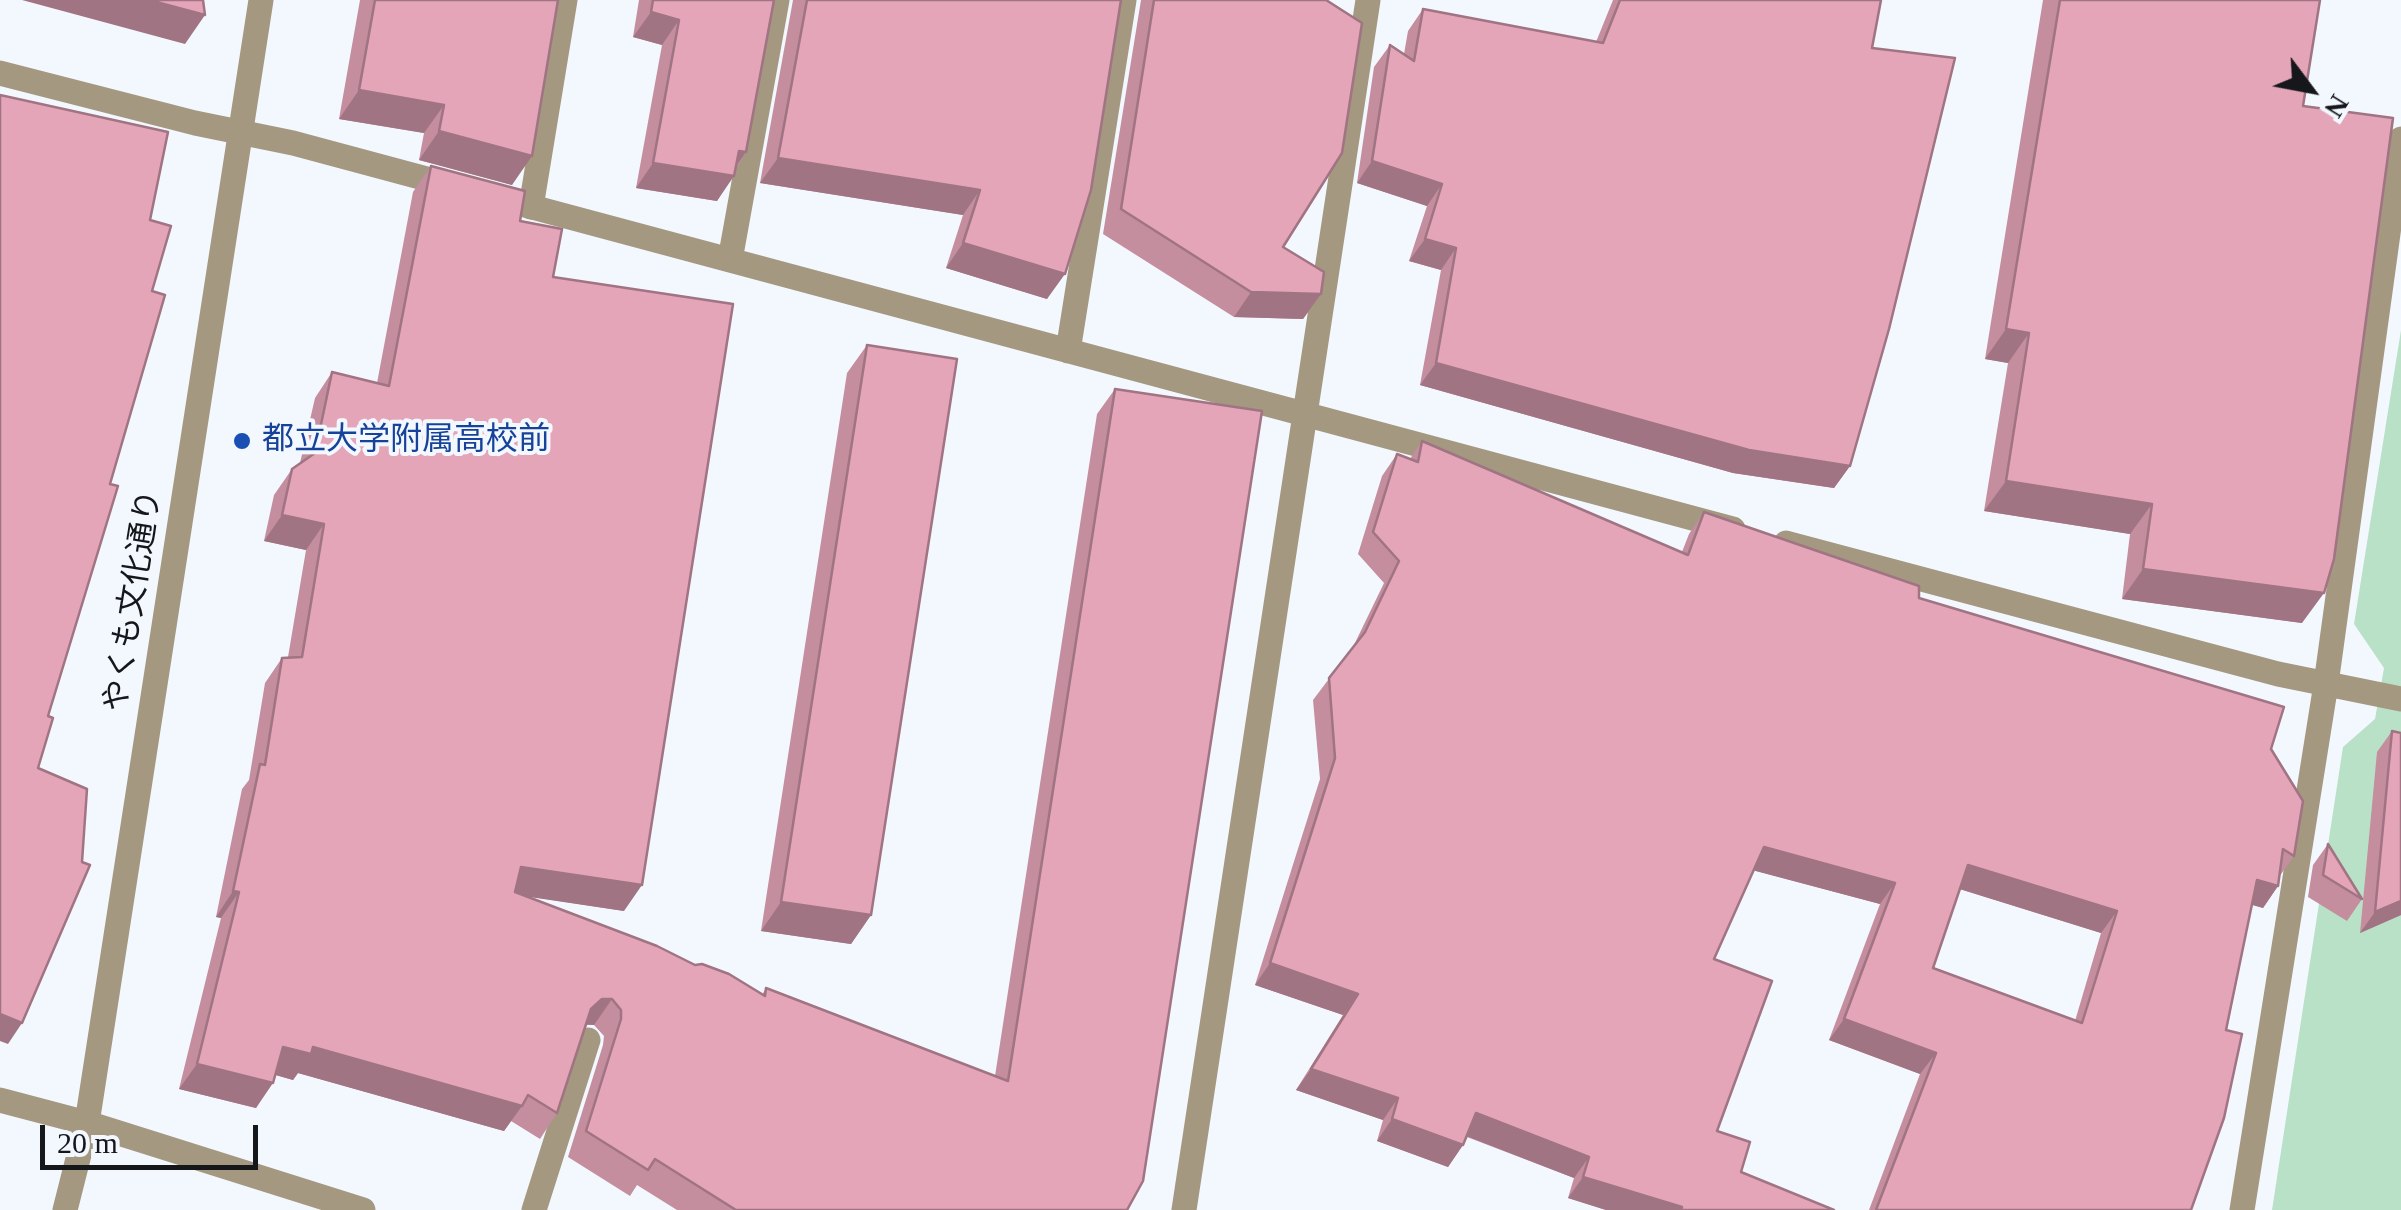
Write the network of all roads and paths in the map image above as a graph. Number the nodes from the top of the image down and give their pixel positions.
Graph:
1 (261, 0) edge
2 (566, 0) edge
3 (777, 0) edge
4 (1124, 0) edge
5 (1368, 0) edge
6 (0, 73) edge
7 (240, 132) junction
8 (2401, 139) edge
9 (531, 207) junction
10 (730, 260) junction
11 (1068, 351) junction
12 (1307, 415) junction
13 (2326, 684) junction
14 (2401, 699) edge
15 (588, 1040) edge
16 (0, 1100) edge
17 (87, 1123) junction
18 (64, 1210) edge
19 (363, 1210) edge
20 (534, 1210) edge
21 (1184, 1210) edge
22 (2242, 1210) edge

1 - 7 street, やくも文化通り
2 - 9 street
3 - 10 street
4 - 11 street
5 - 12 street
6 - 7 street
7 - 9 street
7 - 17 street, やくも文化通り
8 - 13 street
9 - 10 street
10 - 11 street
11 - 12 street
12 - 13 street
12 - 21 street
13 - 14 street
13 - 22 street
15 - 20 street
16 - 17 street
17 - 18 street, やくも文化通り
17 - 19 street

